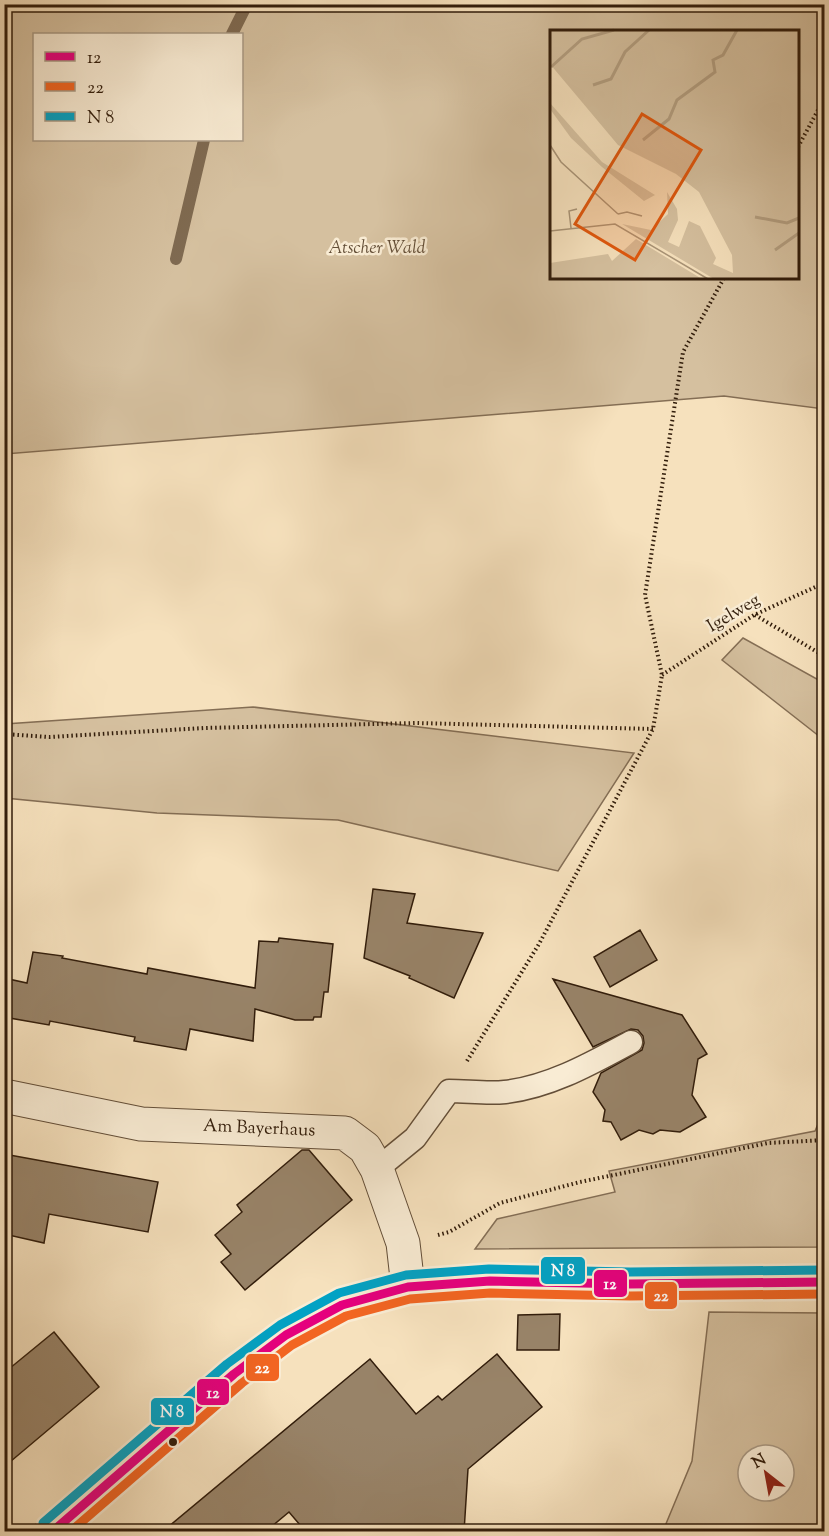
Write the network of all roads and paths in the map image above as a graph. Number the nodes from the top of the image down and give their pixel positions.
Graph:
1 (825, 99) edge
2 (799, 145) edge
3 (723, 279) edge
4 (825, 583) edge
5 (754, 615) junction
6 (825, 656) edge
7 (662, 675) junction
8 (653, 729) junction
9 (4, 734) edge
10 (631, 1042) dead end
11 (449, 1091) junction
12 (4, 1096) edge
13 (825, 1140) edge
14 (377, 1169) junction
15 (403, 1243) junction
16 (825, 1282) edge
17 (408, 1287) junction
18 (51, 1532) edge

1 - 2 path
3 - 7 path
4 - 5 path, Igelweg
5 - 6 path
5 - 7 path, Igelweg
7 - 8 path
8 - 9 path
8 - 11 path
10 - 11 lane
11 - 14 lane
12 - 14 main road, Am Bayerhaus
13 - 15 path
14 - 15 main road, Am Bayerhaus
15 - 17 main road, Am Bayerhaus
16 - 17 main road
17 - 18 main road

